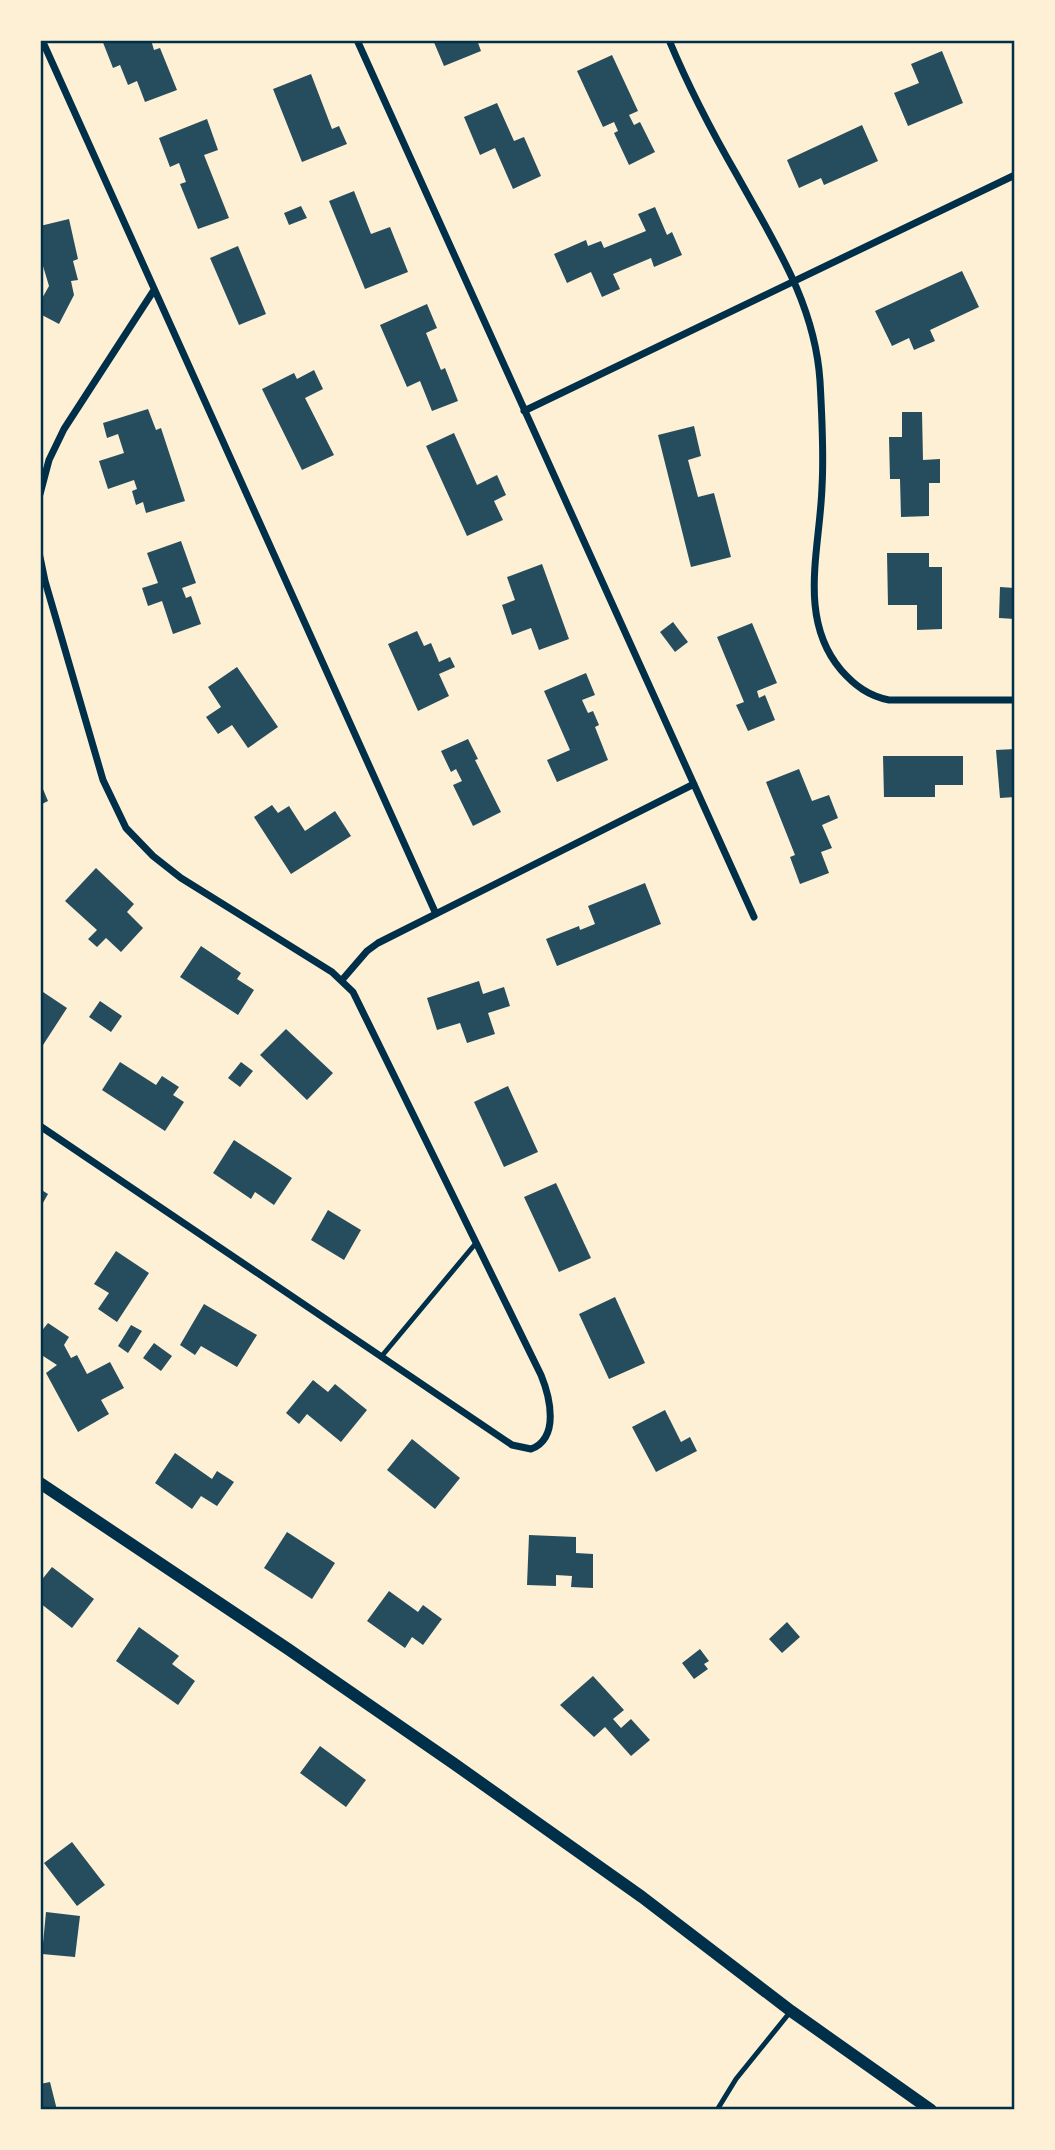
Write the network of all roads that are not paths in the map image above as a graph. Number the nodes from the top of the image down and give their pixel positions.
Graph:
1 (42, 40) edge
2 (357, 40) edge
3 (669, 40) edge
4 (1015, 175) edge
5 (795, 281) junction
6 (154, 290) junction
7 (524, 411) junction
8 (40, 494) edge
9 (40, 557) edge
10 (1015, 700) edge
11 (694, 784) junction
12 (436, 914) junction
13 (754, 917) dead end
14 (342, 980) junction
15 (40, 1126) edge
16 (476, 1243) junction
17 (381, 1357) junction
18 (40, 1483) edge
19 (791, 2011) junction
20 (717, 2110) edge
21 (931, 2110) edge

1 - 6 street
2 - 7 street
3 - 5 street
4 - 5 street
5 - 7 street
5 - 10 street
6 - 8 street
6 - 12 street
7 - 11 street
9 - 14 street
11 - 12 street
11 - 13 street
12 - 14 street
14 - 16 street
15 - 17 street
16 - 17 lane
16 - 17 street
18 - 19 street
19 - 20 lane
19 - 21 street

